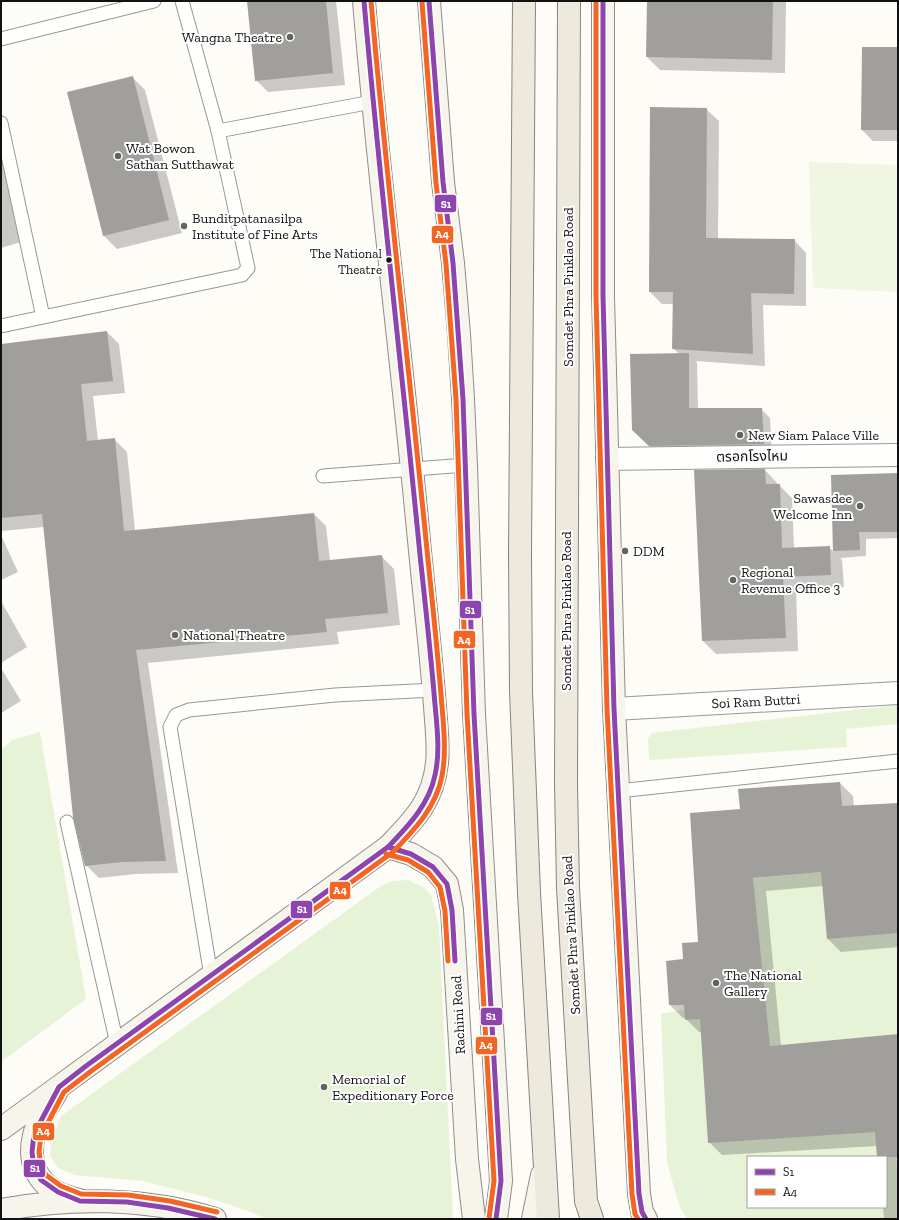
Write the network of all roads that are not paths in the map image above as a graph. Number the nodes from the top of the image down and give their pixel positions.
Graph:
1 (154, 1) edge
2 (182, 1) edge
3 (364, 1) edge
4 (429, 1) edge
5 (524, 1) edge
6 (569, 1) edge
7 (603, 1) edge
8 (1, 39) edge
9 (372, 102) junction
10 (1, 123) edge
11 (218, 131) junction
12 (43, 317) junction
13 (1, 326) edge
14 (898, 455) edge
15 (607, 459) junction
16 (466, 465) junction
17 (413, 469) junction
18 (323, 476) dead end
19 (434, 690) junction
20 (898, 693) edge
21 (614, 709) junction
22 (898, 761) edge
23 (618, 791) junction
24 (67, 822) dead end
25 (388, 847) junction
26 (211, 976) junction
27 (116, 1044) junction
28 (59, 1087) junction
29 (1, 1129) edge
30 (544, 1164) junction
31 (80, 1201) junction
32 (1, 1210) edge
33 (589, 1213) edge
34 (215, 1219) edge
35 (474, 1219) edge
36 (496, 1219) edge
37 (533, 1219) edge
38 (548, 1219) edge
39 (646, 1219) edge

1 - 8 lane
2 - 11 lane
3 - 9 street
4 - 16 street
5 - 30 main road
6 - 33 main road, Somdet Phra Pinklao Road
7 - 15 street
9 - 11 lane
9 - 17 street
10 - 12 lane
11 - 12 lane
12 - 13 lane
14 - 15 street, ตรอกโรงไหม
15 - 21 street
16 - 17 lane
16 - 36 street
17 - 18 lane
17 - 19 street
19 - 25 street
19 - 26 lane
20 - 21 street, Soi Ram Buttri
21 - 23 street
22 - 23 lane
23 - 39 street
24 - 27 lane
25 - 26 street
25 - 35 street, Rachini Road
26 - 27 street
27 - 28 street
28 - 29 street
28 - 31 street
30 - 37 street
30 - 38 main road
31 - 32 street
31 - 34 street

